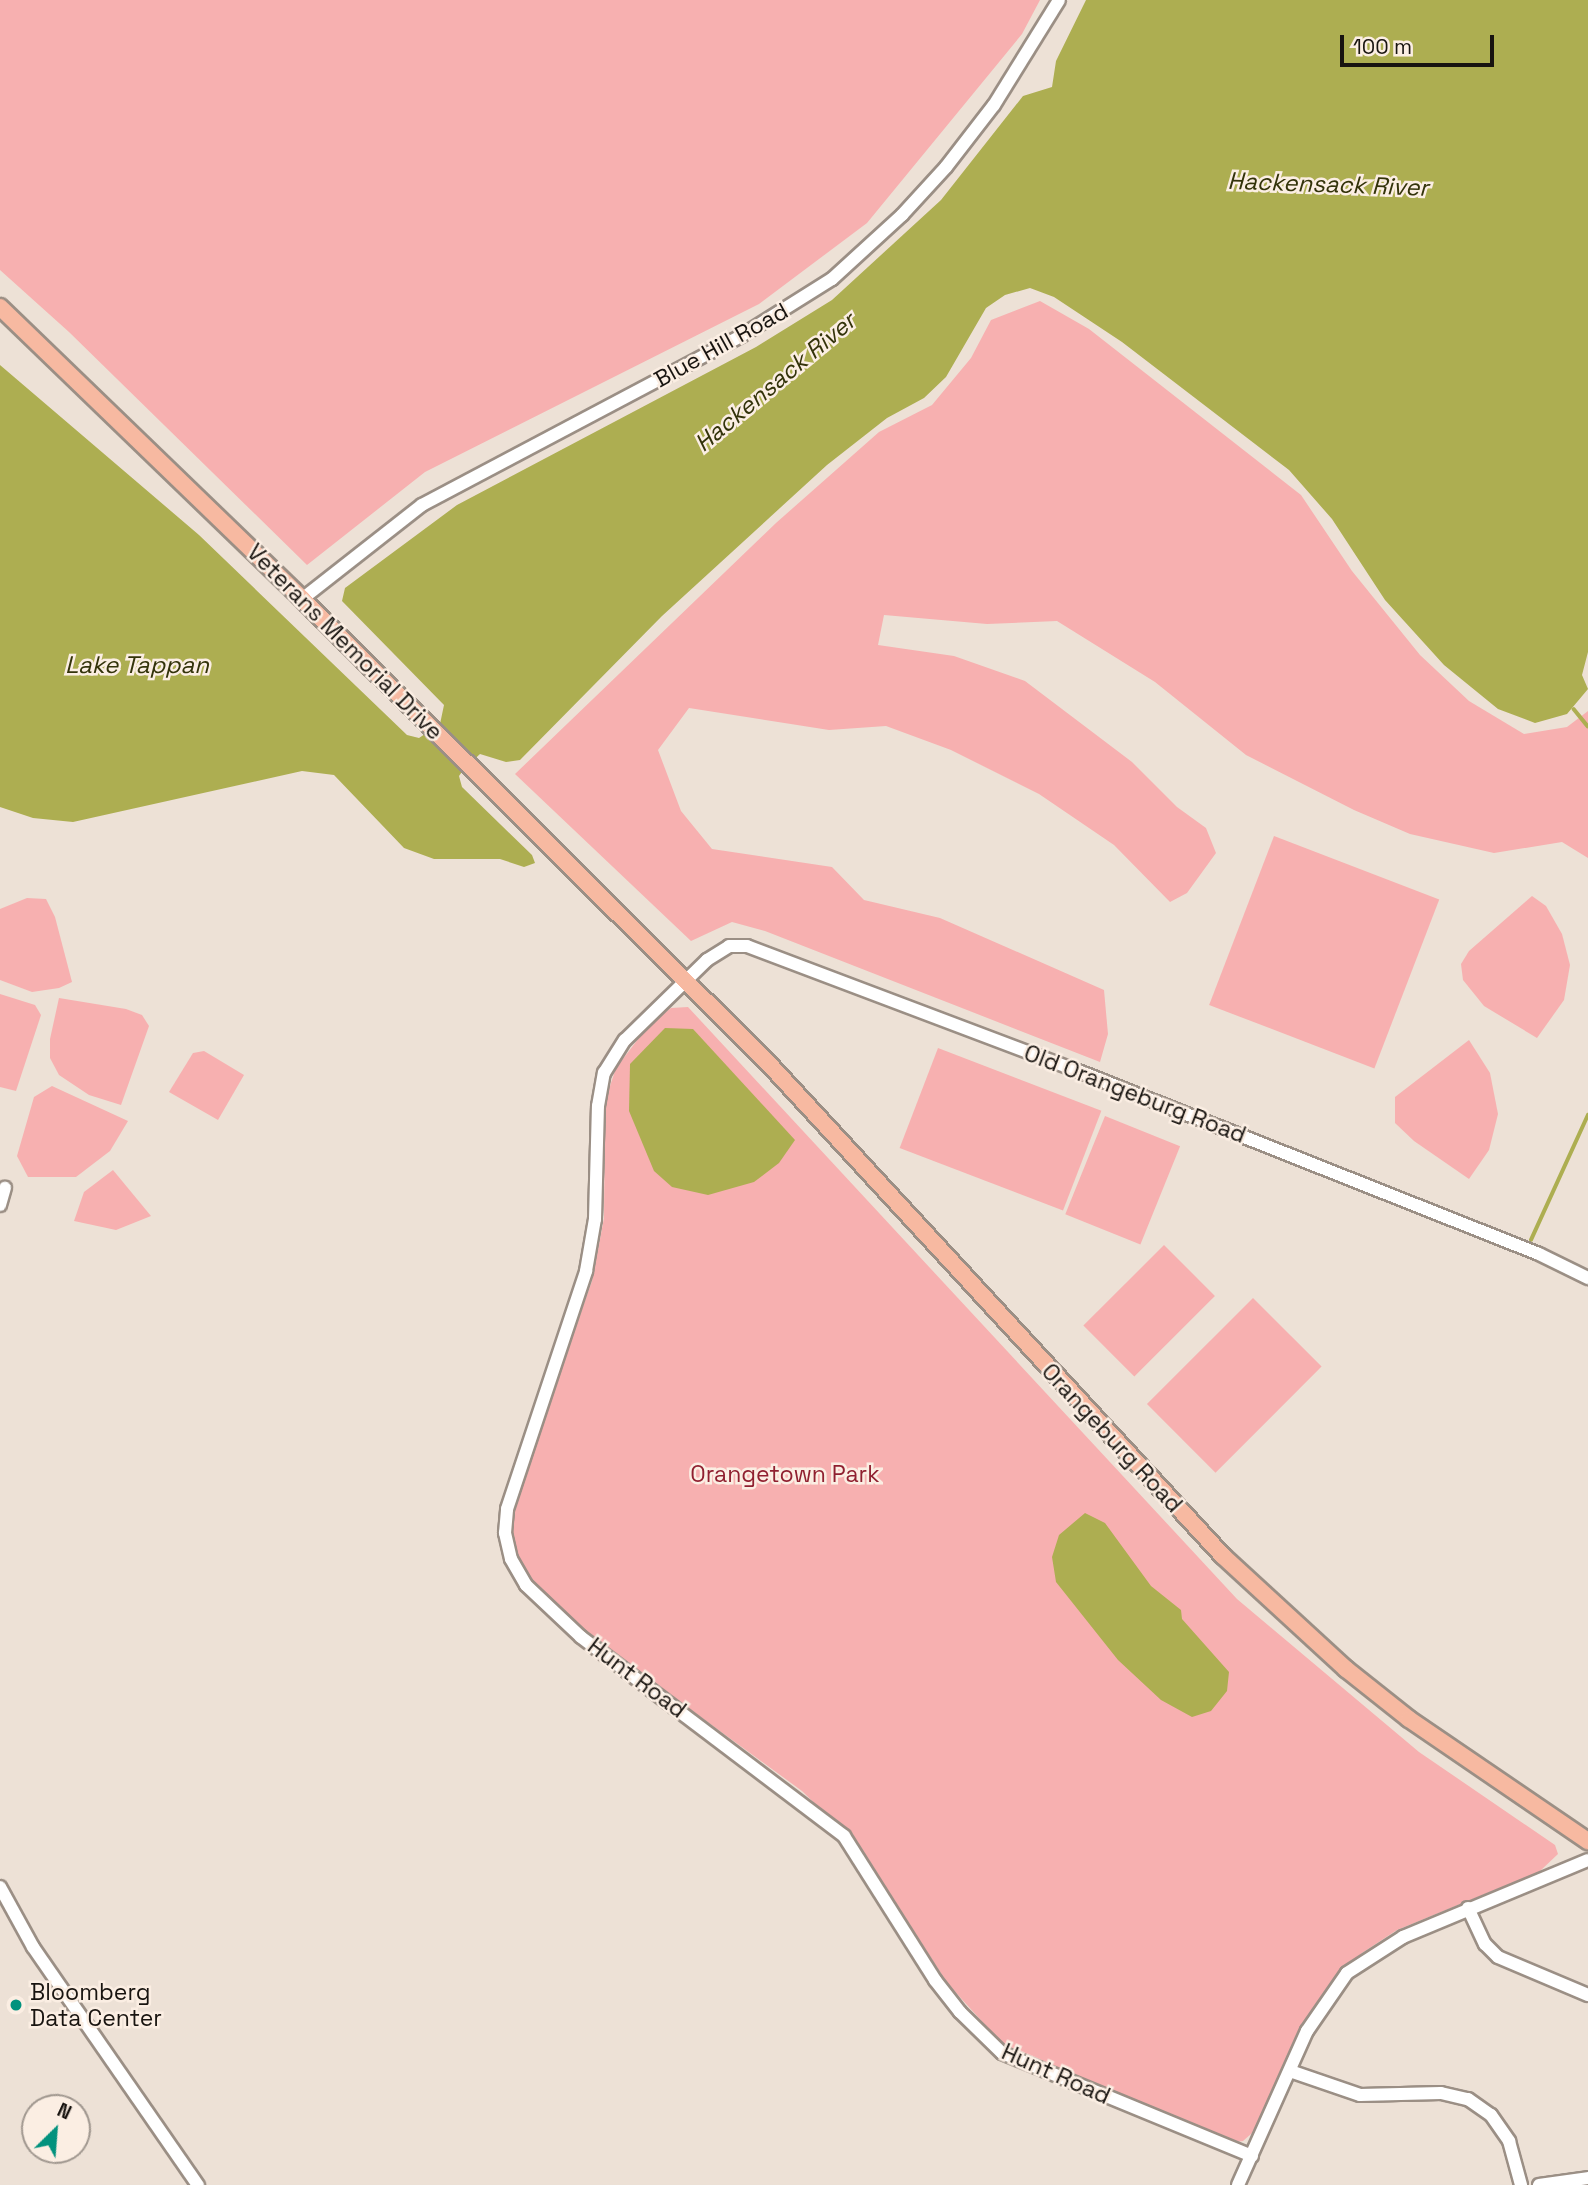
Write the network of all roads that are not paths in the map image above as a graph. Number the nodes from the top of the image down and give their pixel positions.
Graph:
1 (1059, 0) edge
2 (0, 307) edge
3 (302, 599) junction
4 (686, 980) junction
5 (5, 1188) dead end
6 (0, 1205) edge
7 (1588, 1278) edge
8 (1588, 1841) edge
9 (1588, 1860) edge
10 (0, 1887) edge
11 (1468, 1908) junction
12 (1588, 1995) edge
13 (1290, 2071) junction
14 (1252, 2156) junction
15 (1588, 2178) edge
16 (198, 2185) edge
17 (1238, 2185) edge
18 (1521, 2185) edge
19 (1539, 2185) edge

1 - 3 street, Blue Hill Road
2 - 3 main road, Veterans Memorial Drive
3 - 4 main road, Veterans Memorial Drive
4 - 7 street, Old Orangeburg Road
4 - 8 main road, Orangeburg Road
4 - 14 street, Hunt Road
5 - 6 street
9 - 11 street
10 - 16 street
11 - 12 street
11 - 13 street
13 - 14 street
13 - 18 street
14 - 17 street
15 - 19 street

